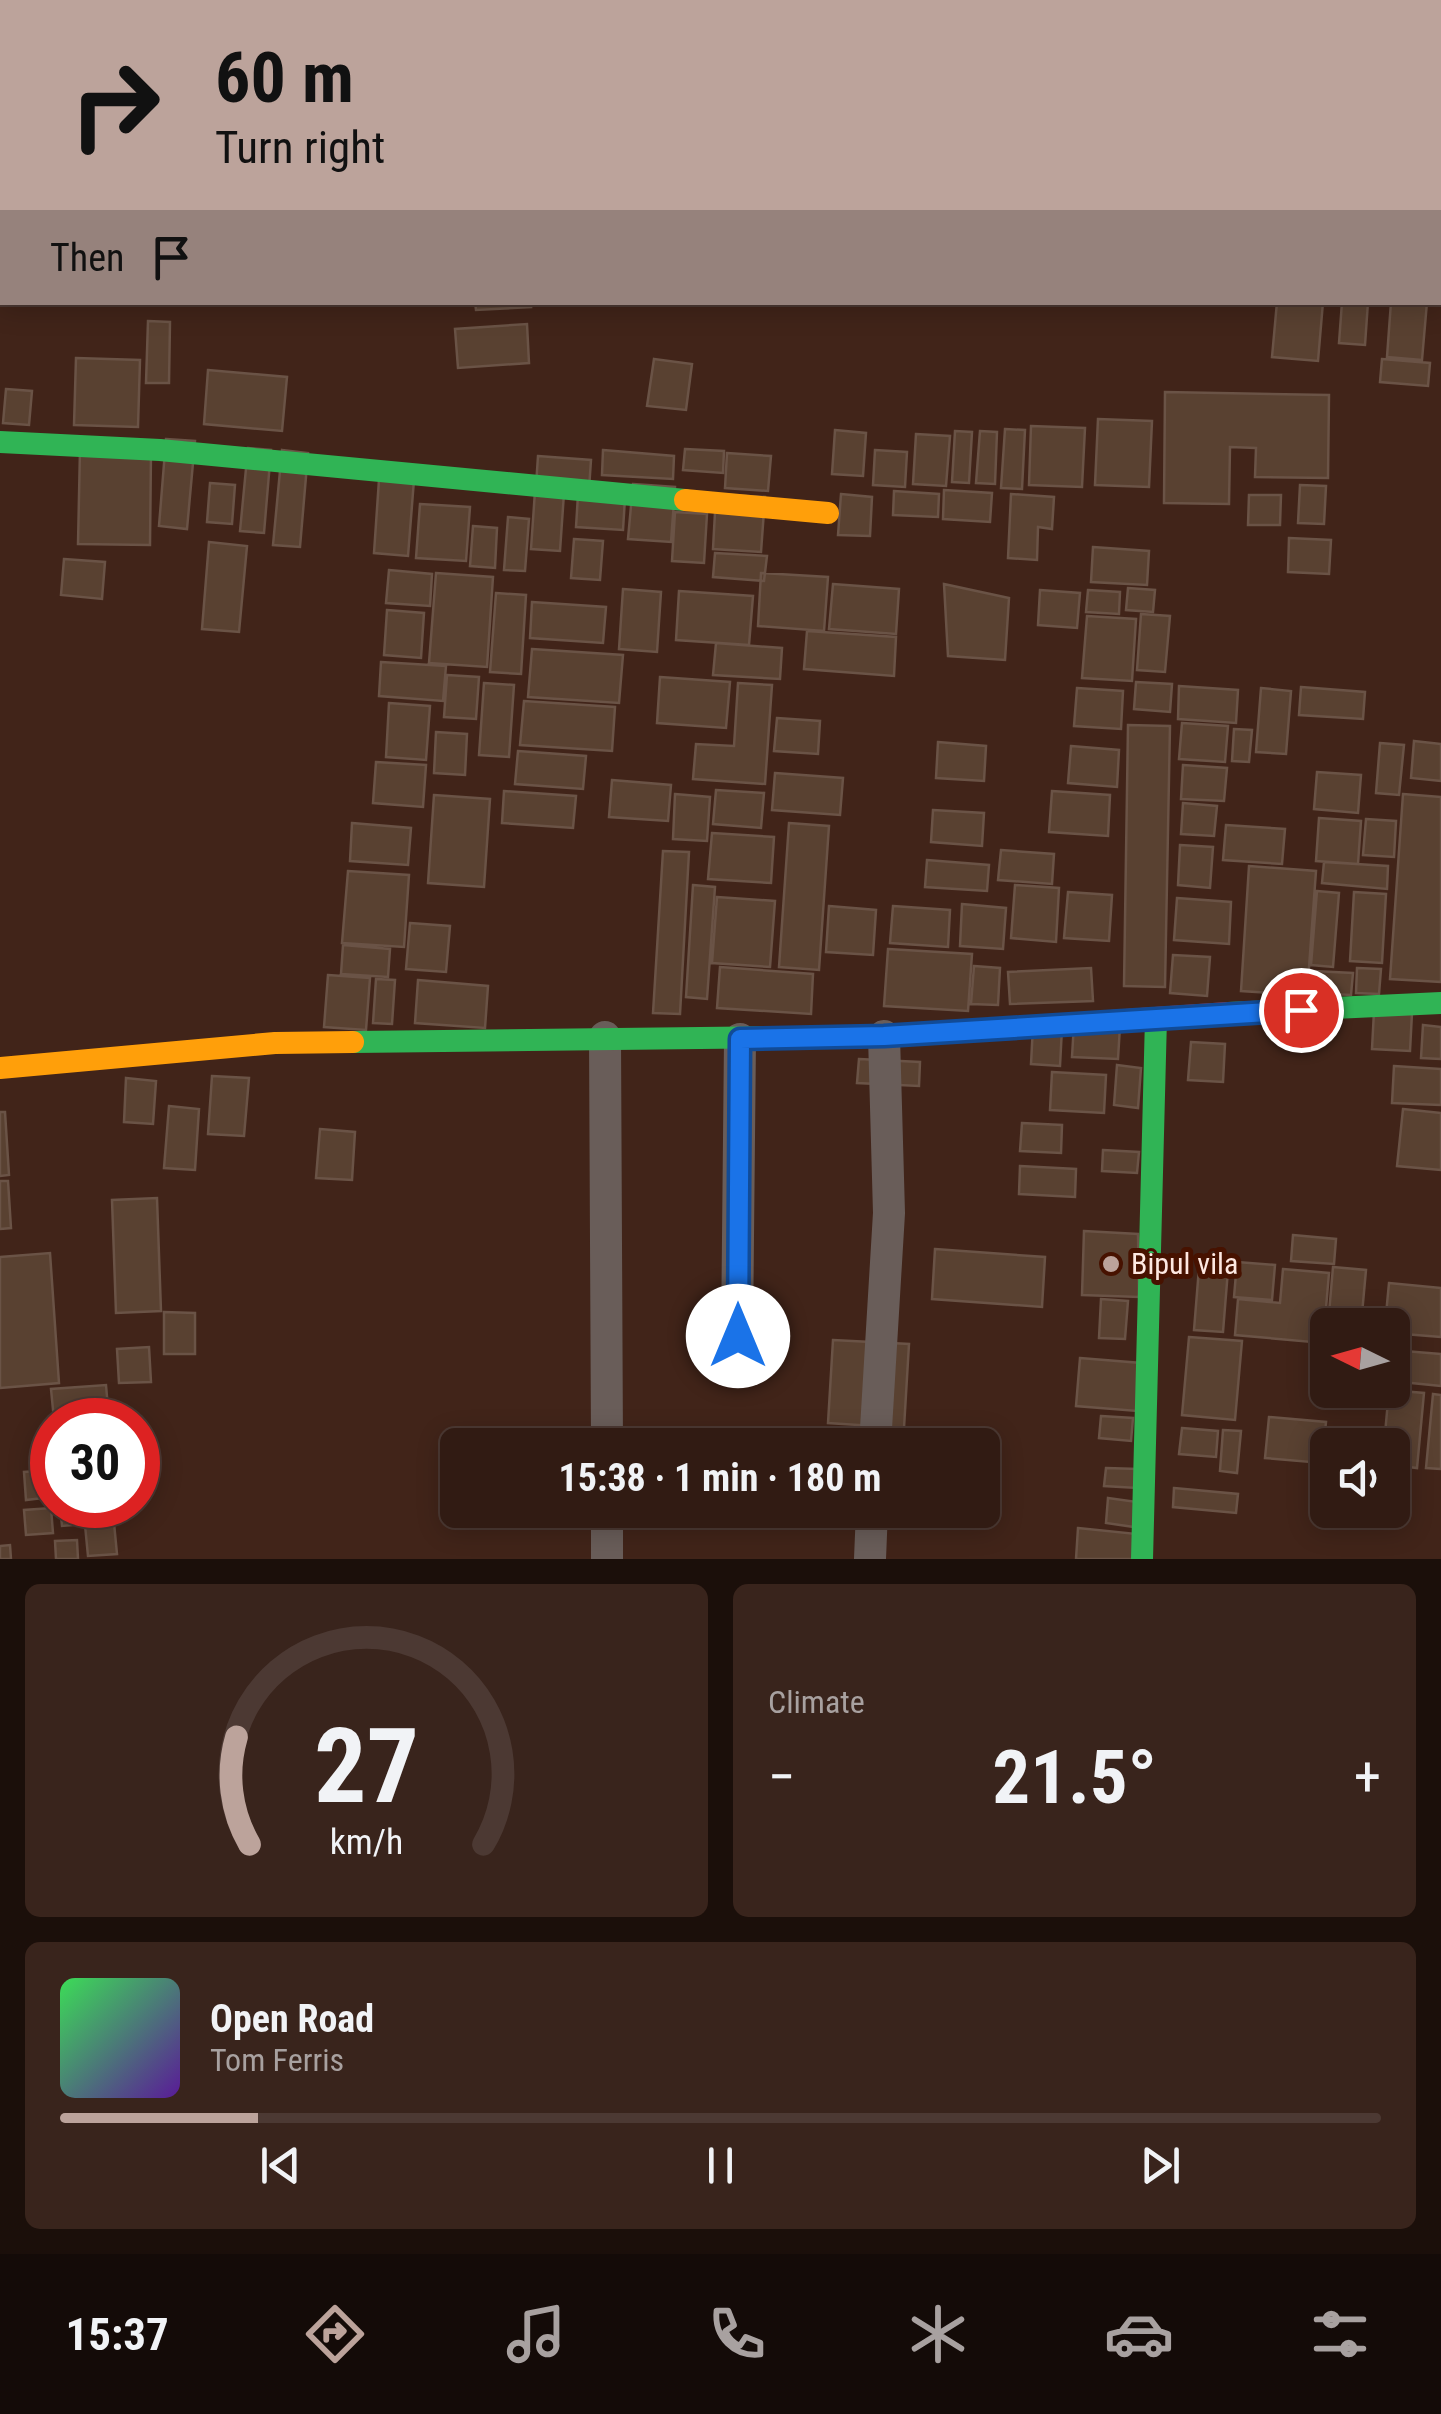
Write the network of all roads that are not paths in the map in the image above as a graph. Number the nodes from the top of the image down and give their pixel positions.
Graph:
1 (0, 442) edge
2 (828, 513) dead end
3 (1441, 1003) edge
4 (1156, 1018) junction
5 (884, 1036) junction
6 (605, 1037) junction
7 (740, 1039) junction
8 (0, 1068) edge
9 (738, 1336) dead end
10 (607, 1428) edge
11 (876, 1428) edge
12 (607, 1528) edge
13 (871, 1528) edge
14 (607, 1559) edge
15 (870, 1559) edge
16 (1142, 1559) edge

1 - 2 street
3 - 4 street
4 - 5 street
4 - 16 street
5 - 7 street
5 - 11 street
6 - 7 street
6 - 8 street
6 - 10 street
7 - 9 street
12 - 14 street
13 - 15 street

